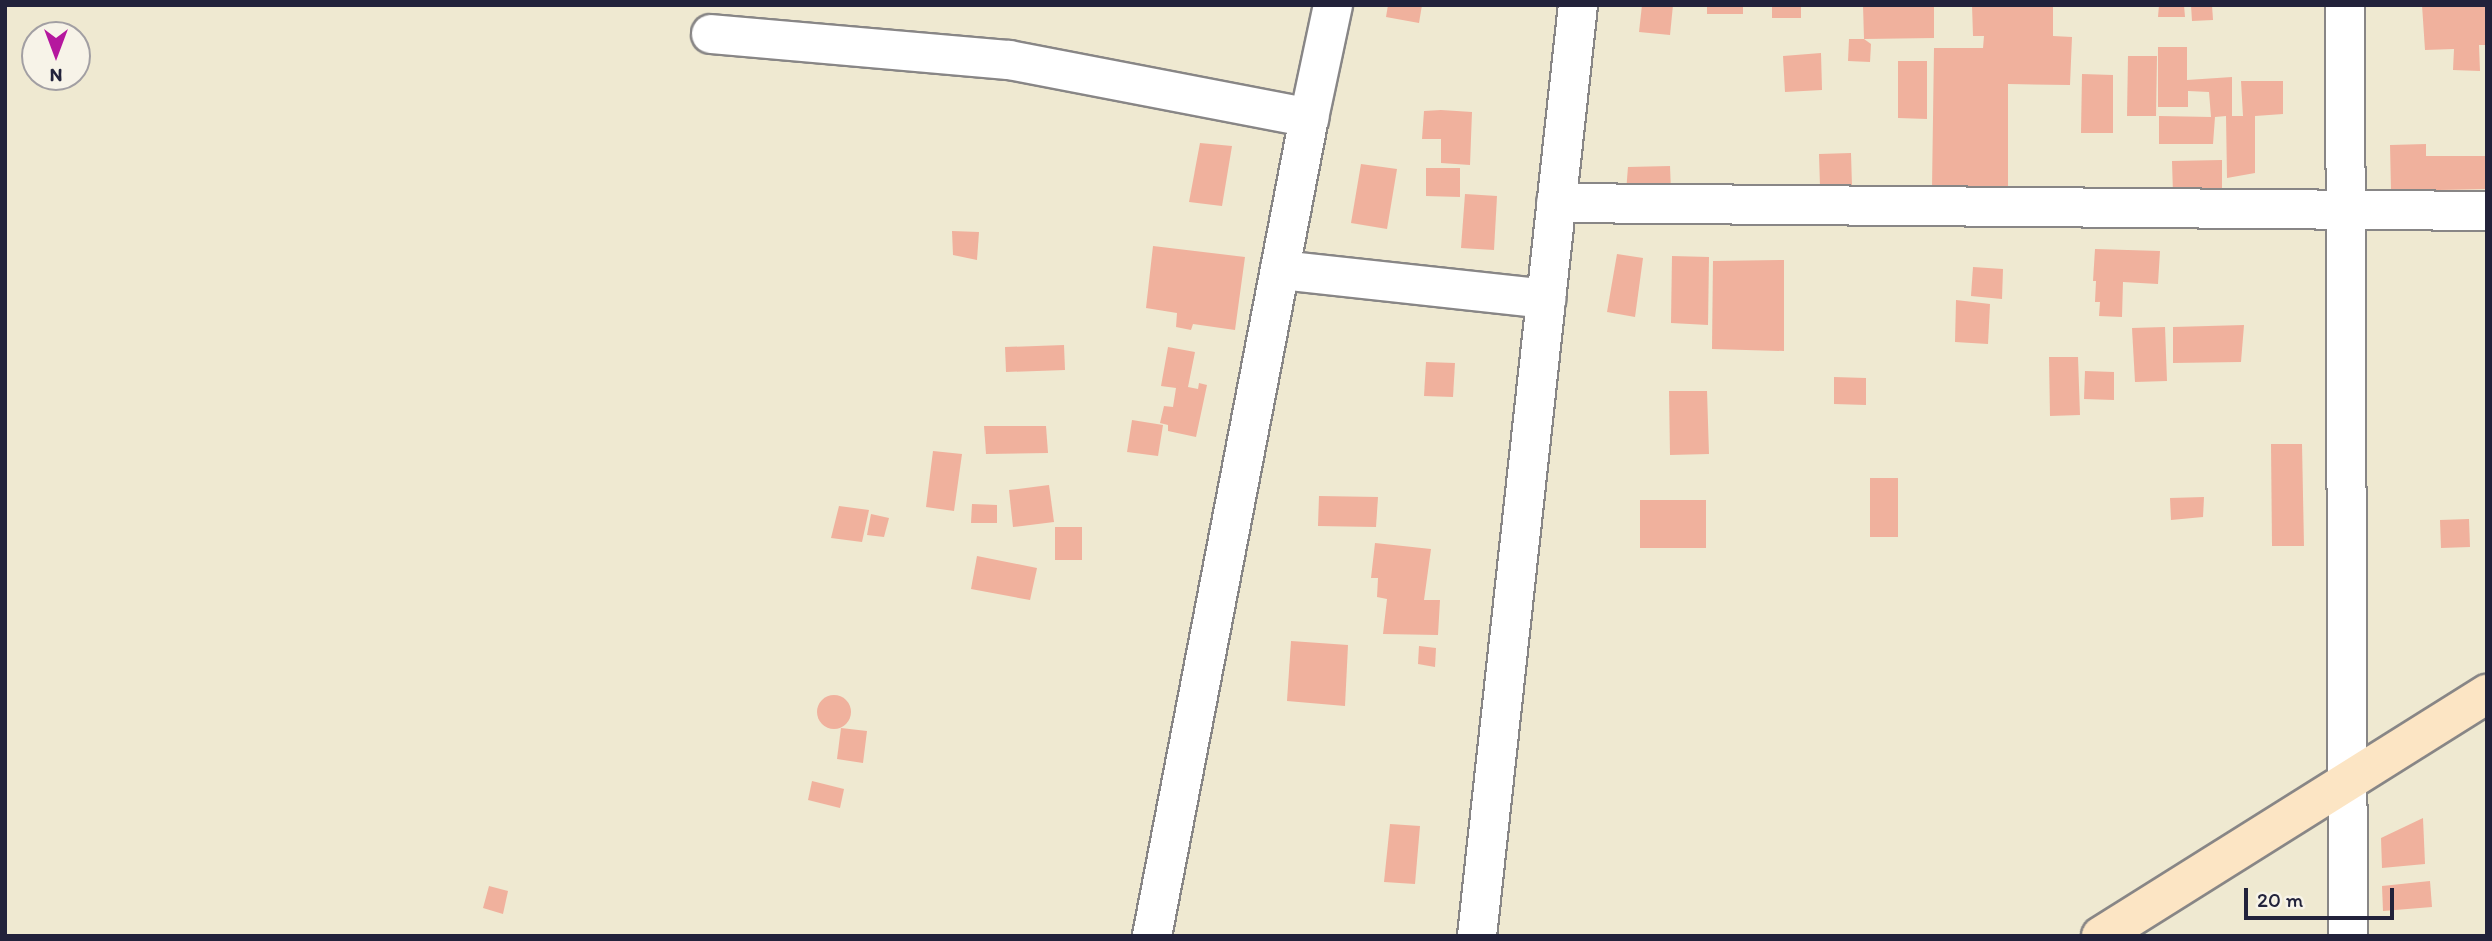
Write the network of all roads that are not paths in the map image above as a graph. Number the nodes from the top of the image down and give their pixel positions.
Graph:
1 (1333, 5) edge
2 (1578, 5) edge
3 (2345, 5) edge
4 (711, 34) dead end
5 (1309, 118) junction
6 (1556, 203) junction
7 (2344, 210) junction
8 (2487, 211) edge
9 (1280, 270) junction
10 (1546, 299) junction
11 (2487, 694) edge
12 (2348, 781) junction
13 (1152, 936) edge
14 (1477, 936) edge
15 (2101, 936) edge
16 (2347, 936) edge

1 - 5 street
2 - 6 street
3 - 7 street
4 - 5 street
5 - 9 street
6 - 7 street
6 - 10 street
7 - 8 street
7 - 12 street
9 - 10 street
9 - 13 street
10 - 14 street
11 - 12 street
12 - 15 street
12 - 16 street

